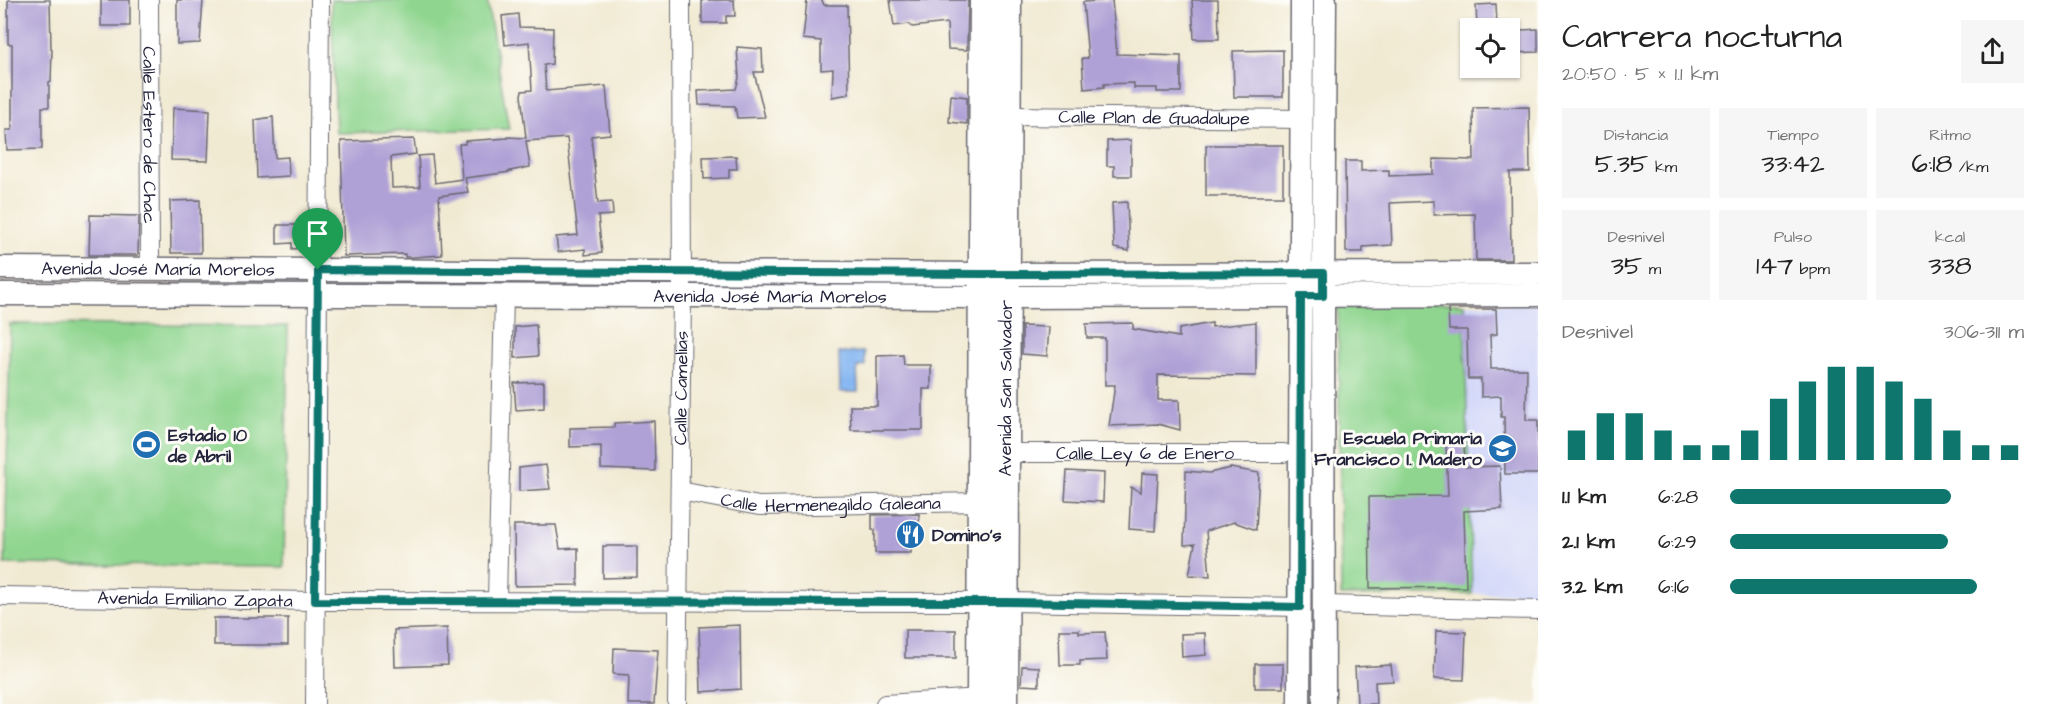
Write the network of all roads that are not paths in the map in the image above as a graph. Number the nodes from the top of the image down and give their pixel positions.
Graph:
1 (149, 0) edge
2 (320, 0) edge
3 (681, 0) edge
4 (984, 0) edge
5 (1007, 0) edge
6 (1302, 0) edge
7 (1325, 0) edge
8 (1007, 116) junction
9 (1301, 119) junction
10 (0, 268) edge
11 (150, 269) junction
12 (318, 270) junction
13 (682, 272) junction
14 (1312, 273) junction
15 (1538, 273) edge
16 (994, 286) junction
17 (0, 294) edge
18 (316, 295) junction
19 (1538, 295) edge
20 (504, 296) junction
21 (682, 296) junction
22 (1301, 296) junction
23 (1323, 296) junction
24 (1005, 453) junction
25 (1284, 453) dead end
26 (680, 491) junction
27 (982, 502) junction
28 (0, 596) edge
29 (497, 600) junction
30 (315, 601) junction
31 (679, 602) junction
32 (993, 602) junction
33 (1324, 605) junction
34 (1300, 607) junction
35 (1538, 610) edge
36 (989, 702) edge
37 (315, 704) edge
38 (677, 704) edge
39 (885, 704) edge
40 (1299, 704) edge
41 (1324, 704) edge

1 - 11 street, Calle Estero de Chac
2 - 12 street
3 - 13 street, Calle Camelias
4 - 16 main road, Avenida San Salvador
5 - 8 main road, Avenida San Salvador
6 - 9 street
7 - 14 street
8 - 9 street, Calle Plan de Guadalupe
8 - 16 main road, Avenida San Salvador
9 - 14 street
10 - 11 street, Avenida José María Morelos
11 - 12 street, Avenida José María Morelos
12 - 13 street, Avenida José María Morelos
12 - 18 street
13 - 16 street, Avenida José María Morelos
13 - 21 street, Calle Camelias
14 - 15 street, Avenida José María Morelos
14 - 16 street, Avenida José María Morelos
14 - 22 street
14 - 23 street
16 - 21 street, Avenida José María Morelos
16 - 22 street, Avenida José María Morelos
16 - 24 main road, Avenida San Salvador
16 - 27 main road, Avenida San Salvador
17 - 18 street, Avenida José María Morelos
18 - 20 street, Avenida José María Morelos
18 - 30 street
19 - 23 street, Avenida José María Morelos
20 - 21 street, Avenida José María Morelos
20 - 29 street
21 - 26 street, Calle Camelias
22 - 23 street, Avenida José María Morelos
22 - 34 street
23 - 33 street
24 - 25 street, Calle Ley 6 de Enero
24 - 32 main road, Avenida San Salvador
26 - 27 street, Calle Hermenegildo Galeana
26 - 31 street, Calle Camelias
27 - 32 main road, Avenida San Salvador
28 - 30 street, Avenida Emiliano Zapata
29 - 30 street, Avenida Emiliano Zapata
29 - 31 street, Avenida Emiliano Zapata
30 - 37 street
31 - 32 street, Avenida Emiliano Zapata
31 - 38 street, Calle Camelias
32 - 34 street, Avenida Emiliano Zapata
32 - 36 main road, Avenida San Salvador
33 - 35 street
33 - 41 street
34 - 40 street
36 - 39 street

